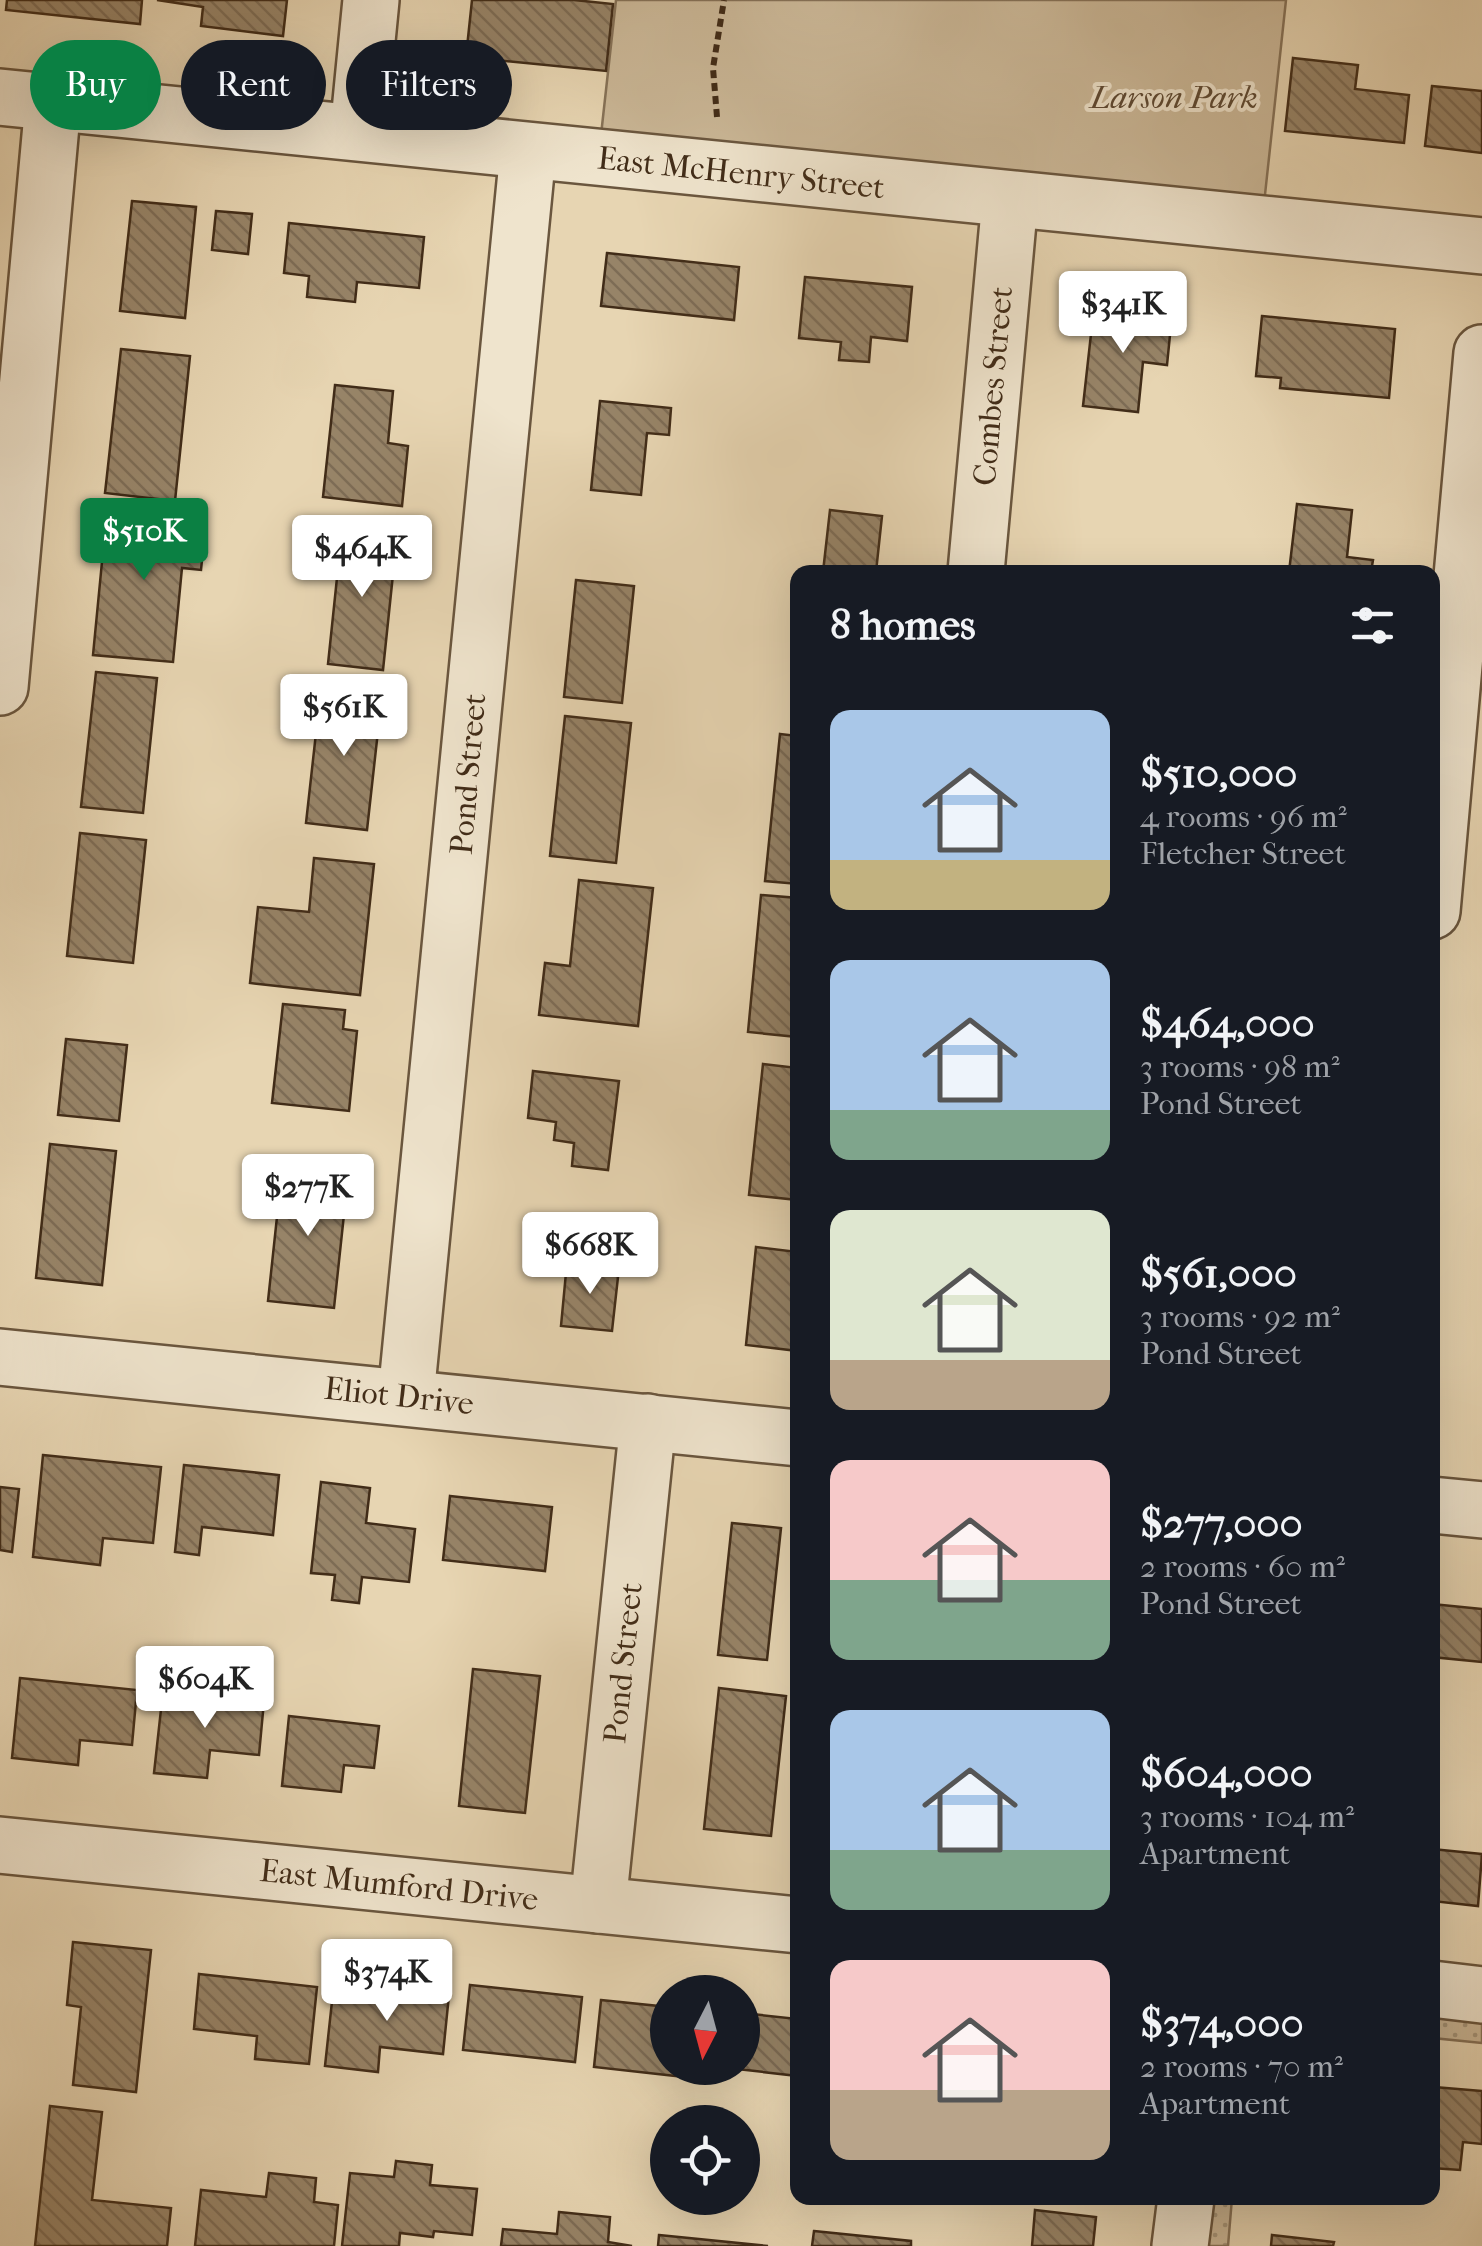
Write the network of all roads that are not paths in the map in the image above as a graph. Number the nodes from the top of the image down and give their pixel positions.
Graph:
1 (371, 0) edge
2 (0, 98) edge
3 (30, 101) edge
4 (161, 113) edge
5 (51, 130) edge
6 (358, 132) junction
7 (528, 152) junction
8 (1010, 200) junction
9 (1482, 246) edge
10 (1482, 353) edge
11 (977, 565) edge
12 (0, 687) edge
13 (1440, 822) edge
14 (0, 1357) edge
15 (406, 1396) junction
16 (648, 1422) junction
17 (790, 1437) edge
18 (1440, 1505) edge
19 (1482, 1510) edge
20 (0, 1845) edge
21 (598, 1905) junction
22 (790, 1924) edge
23 (1440, 1990) edge
24 (1482, 1995) edge
25 (1185, 2205) edge
26 (1180, 2246) edge

1 - 6 street
2 - 3 street, East McHenry Street
4 - 6 street, East McHenry Street
5 - 12 street
6 - 7 street, East McHenry Street
7 - 8 street, East McHenry Street
7 - 15 street, Pond Street
8 - 9 street, East McHenry Street
8 - 11 street, Combes Street
10 - 13 street
14 - 15 street, Eliot Drive
15 - 16 street, Eliot Drive
16 - 17 street, Eliot Drive
16 - 21 street, Pond Street
18 - 19 street
20 - 21 street, East Mumford Drive
21 - 22 street, East Mumford Drive
23 - 24 street
25 - 26 street

